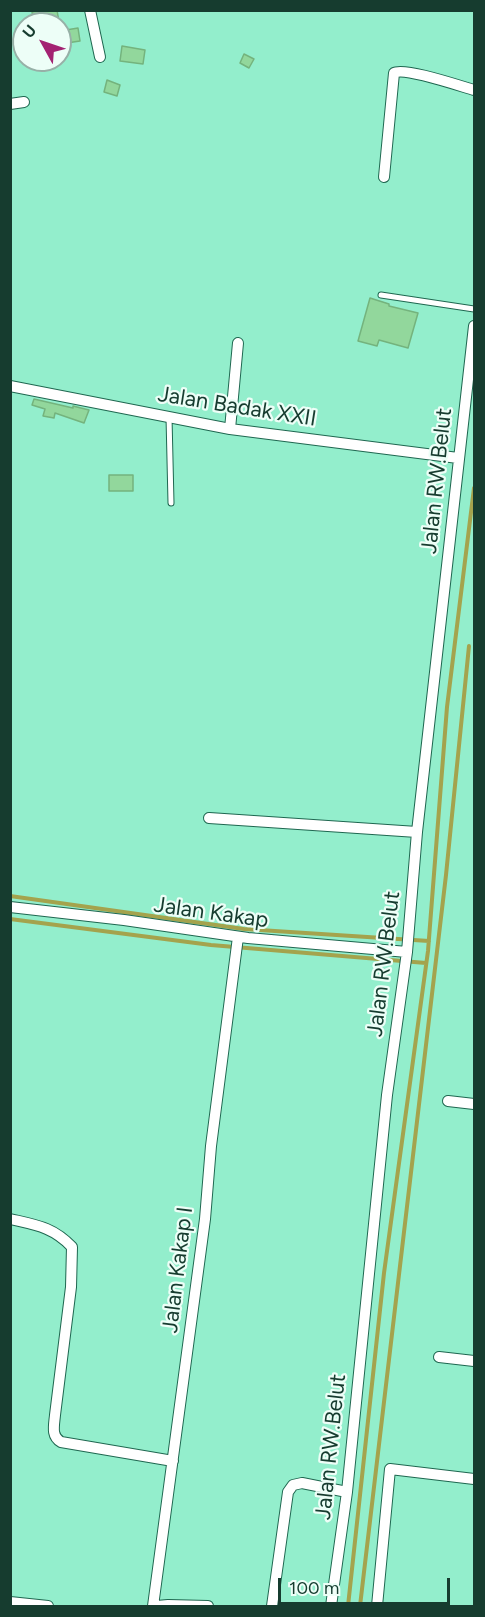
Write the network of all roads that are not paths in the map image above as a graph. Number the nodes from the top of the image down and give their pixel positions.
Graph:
1 (90, 10) edge
2 (100, 57) dead end
3 (474, 90) edge
4 (24, 102) dead end
5 (10, 104) edge
6 (384, 177) dead end
7 (381, 295) dead end
8 (474, 309) edge
9 (474, 326) edge
10 (238, 343) dead end
11 (10, 386) edge
12 (170, 417) junction
13 (230, 429) junction
14 (458, 458) junction
15 (171, 502) dead end
16 (209, 818) dead end
17 (417, 832) junction
18 (10, 907) edge
19 (238, 937) junction
20 (408, 952) junction
21 (447, 1101) dead end
22 (474, 1104) edge
23 (10, 1219) edge
24 (440, 1357) dead end
25 (474, 1361) edge
26 (173, 1461) junction
27 (474, 1479) edge
28 (347, 1492) junction
29 (10, 1602) edge
30 (48, 1606) edge
31 (155, 1606) edge
32 (208, 1606) edge
33 (272, 1606) edge
34 (331, 1606) edge
35 (376, 1606) edge

1 - 2 street
3 - 6 street
4 - 5 street
7 - 8 lane
9 - 14 street, Jalan RW.Belut
10 - 13 street
11 - 12 street, Jalan Badak XXII
12 - 13 street, Jalan Badak XXII
12 - 15 lane
13 - 14 street, Jalan Badak XXII
14 - 17 street, Jalan RW.Belut
16 - 17 street
17 - 20 street, Jalan RW.Belut
18 - 19 street, Jalan Kakap
19 - 20 street, Jalan Kakap
19 - 26 street, Jalan Kakap I
20 - 28 street, Jalan RW.Belut
21 - 22 street
23 - 26 street
24 - 25 street
26 - 31 street, Jalan Kakap I
27 - 35 street
28 - 33 street
28 - 34 street, Jalan RW.Belut
29 - 30 street
31 - 32 street

